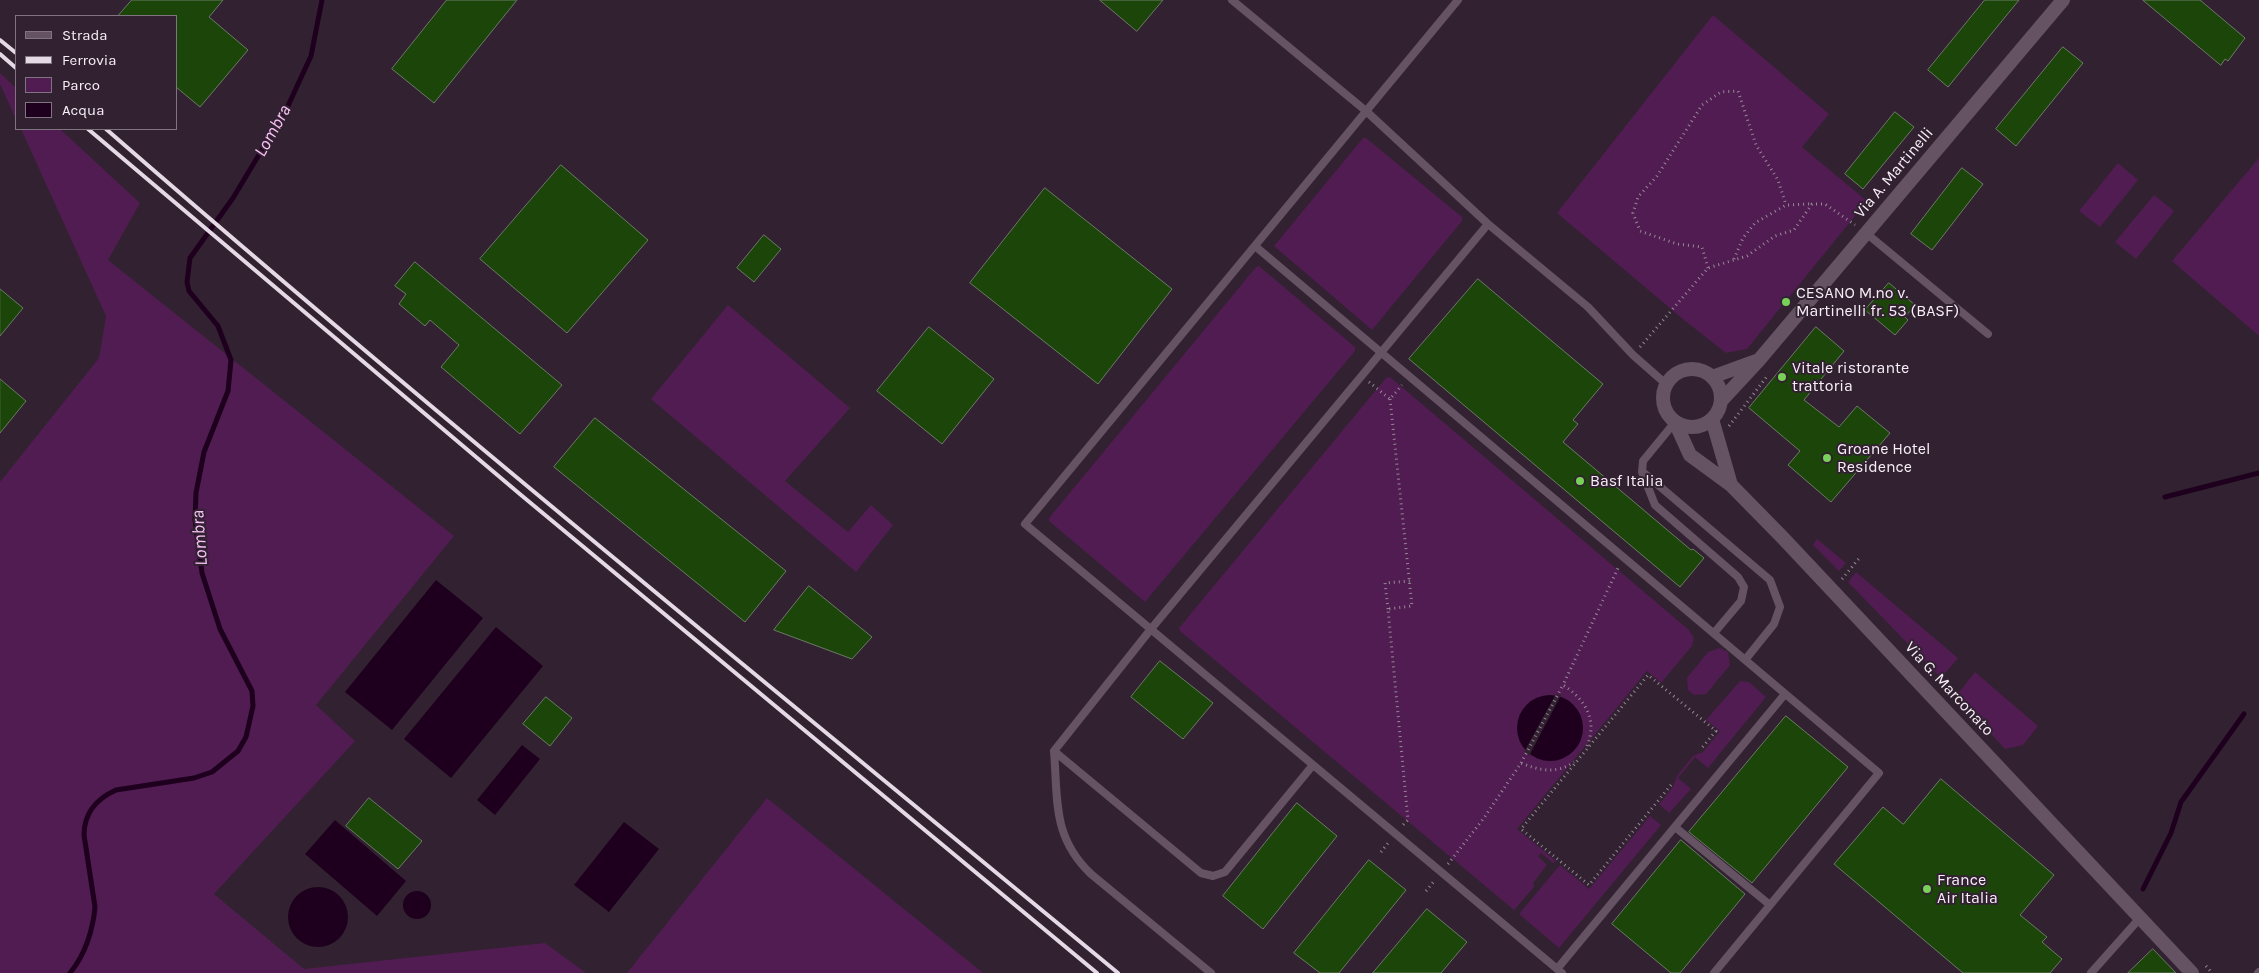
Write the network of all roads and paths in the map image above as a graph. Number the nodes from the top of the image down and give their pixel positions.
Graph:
1 (1232, 0) edge
2 (1458, 0) edge
3 (2059, 4) edge
4 (1366, 111) junction
5 (1812, 204) junction
6 (1786, 205) junction
7 (1488, 224) junction
8 (1866, 233) junction
9 (1255, 246) junction
10 (1734, 260) junction
11 (1708, 268) junction
12 (1988, 334) dead end
13 (1381, 352) junction
14 (1632, 354) junction
15 (1759, 360) junction
16 (1362, 376) dead end
17 (1410, 376) junction
18 (1712, 377) junction
19 (1666, 384) junction
20 (1390, 399) junction
21 (1721, 401) junction
22 (1712, 419) junction
23 (1675, 422) junction
24 (1727, 429) dead end
25 (1642, 472) junction
26 (1731, 486) junction
27 (1624, 557) junction
28 (1835, 572) dead end
29 (1410, 581) junction
30 (1848, 586) dead end
31 (1388, 609) junction
32 (1152, 629) junction
33 (1714, 633) junction
34 (1745, 660) junction
35 (1563, 685) junction
36 (1785, 694) junction
37 (1700, 750) dead end
38 (1054, 751) junction
39 (1583, 754) junction
40 (1521, 763) junction
41 (1313, 765) junction
42 (1671, 785) dead end
43 (1675, 827) junction
44 (1396, 834) junction
45 (1381, 852) dead end
46 (1441, 872) junction
47 (1426, 891) dead end
48 (1770, 905) junction
49 (2140, 918) junction
50 (2199, 959) dead end
51 (1560, 971) edge
52 (1211, 973) edge
53 (1714, 973) edge
54 (2091, 973) edge
55 (2192, 973) edge
56 (2212, 973) edge

1 - 4 lane
2 - 4 lane
3 - 8 street, Via A. Martinelli
4 - 7 lane
4 - 9 lane
5 - 6 path
5 - 8 path
5 - 10 path
6 - 10 path
6 - 11 path
7 - 13 lane
7 - 14 lane
8 - 12 lane
8 - 15 street, Via A. Martinelli
9 - 13 lane
9 - 32 lane
10 - 11 path
11 - 14 path
13 - 17 lane
13 - 32 lane
14 - 19 lane
15 - 18 street
15 - 21 street, Via A. Martinelli
15 - 24 path
16 - 20 path
17 - 20 path
17 - 27 lane
18 - 19 street
18 - 21 street
19 - 23 street
20 - 29 path
21 - 22 street
22 - 23 street
22 - 26 street, Via G. Marconato
23 - 25 lane
23 - 26 street, Via G. Marconato
25 - 33 lane
25 - 34 lane
26 - 49 street, Via G. Marconato
27 - 33 lane
27 - 35 path
28 - 30 path
29 - 31 path
29 - 31 path
31 - 44 path
32 - 38 lane
32 - 41 lane
33 - 34 lane
34 - 36 lane
35 - 39 path
35 - 40 path
36 - 43 lane
36 - 48 lane
37 - 39 path
38 - 41 lane
38 - 52 lane
39 - 40 path
39 - 42 path
40 - 46 path
41 - 44 lane
43 - 48 lane
43 - 51 lane
44 - 45 path
44 - 46 lane
46 - 47 path
46 - 51 lane
48 - 53 lane
49 - 54 lane
49 - 55 street, Via G. Marconato
50 - 56 path

